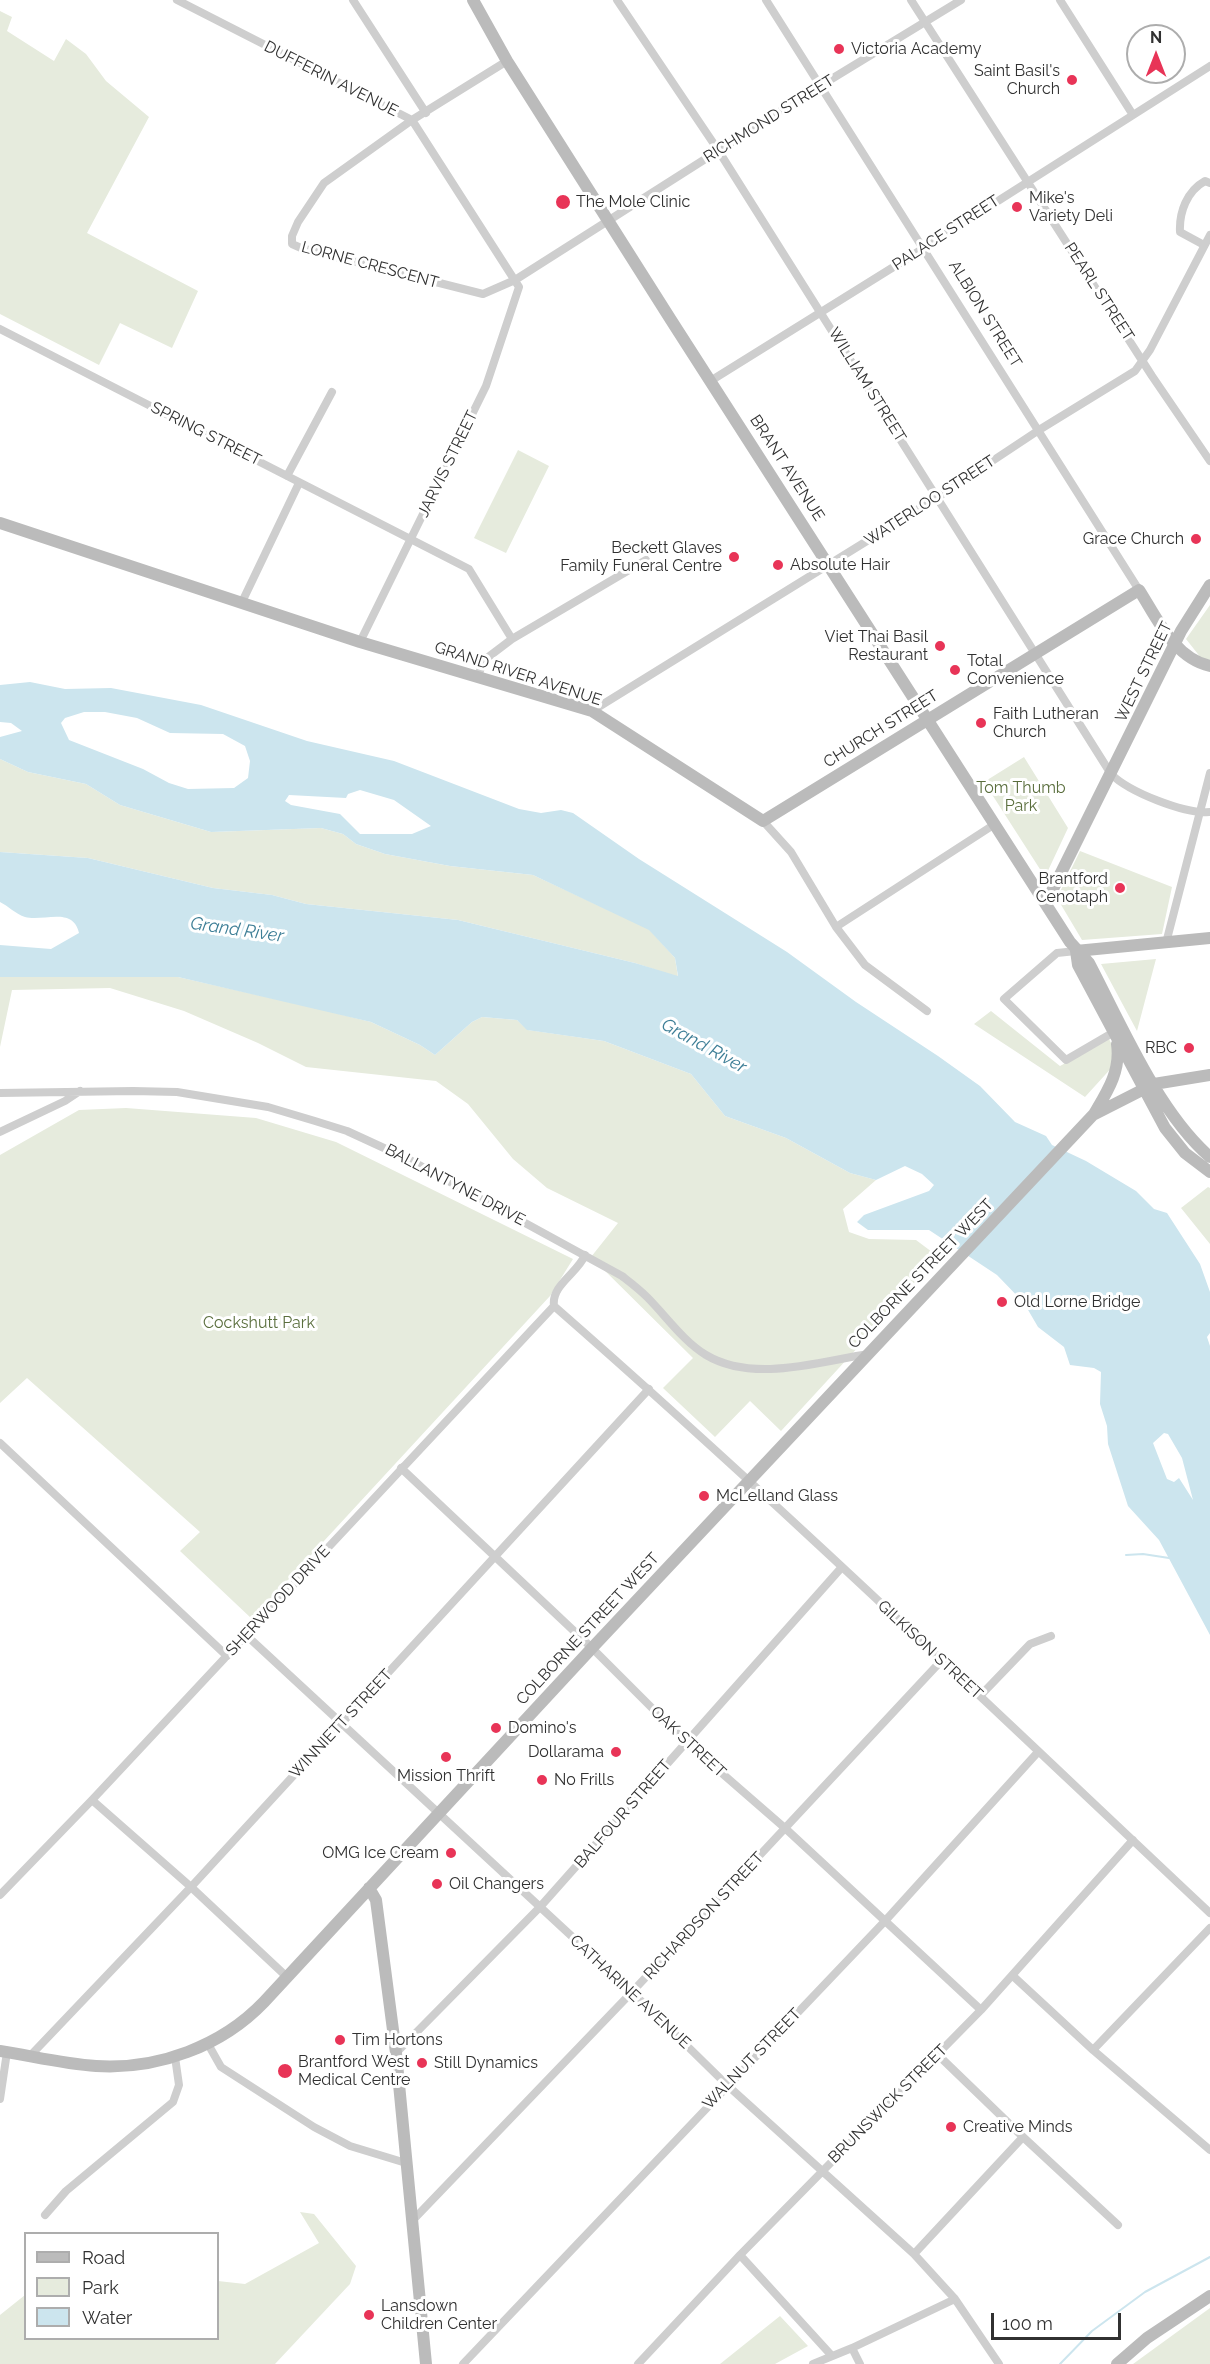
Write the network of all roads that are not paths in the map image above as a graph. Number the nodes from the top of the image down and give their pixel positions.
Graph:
1 (177, 0) edge
2 (353, 0) edge
3 (473, 0) edge
4 (616, 0) edge
5 (766, 0) edge
6 (911, 0) edge
7 (961, 0) edge
8 (1060, 0) edge
9 (925, 22) junction
10 (507, 61) junction
11 (1210, 66) edge
12 (819, 86) junction
13 (426, 112) junction
14 (1133, 115) junction
15 (412, 120) junction
16 (718, 150) junction
17 (1027, 181) junction
18 (1210, 183) edge
19 (608, 220) junction
20 (1210, 235) edge
21 (1204, 245) junction
22 (924, 248) junction
23 (515, 280) junction
24 (821, 313) junction
25 (0, 329) edge
26 (1143, 360) junction
27 (712, 380) junction
28 (332, 392) dead end
29 (1039, 430) junction
30 (1210, 461) edge
31 (287, 476) junction
32 (299, 483) junction
33 (938, 497) junction
34 (0, 523) edge
35 (411, 540) junction
36 (646, 560) dead end
37 (829, 565) junction
38 (1210, 585) edge
39 (1139, 590) junction
40 (242, 602) junction
41 (512, 639) junction
42 (360, 642) junction
43 (1175, 646) junction
44 (1035, 652) junction
45 (1210, 666) edge
46 (478, 677) junction
47 (592, 711) junction
48 (928, 721) junction
49 (1210, 773) edge
50 (1111, 774) junction
51 (1210, 812) edge
52 (1199, 813) junction
53 (763, 821) junction
54 (995, 824) junction
55 (1046, 903) junction
56 (836, 927) junction
57 (1210, 938) edge
58 (1166, 943) junction
59 (1076, 951) junction
60 (927, 1011) dead end
61 (1114, 1032) junction
62 (1210, 1075) edge
63 (1149, 1086) junction
64 (81, 1091) junction
65 (0, 1093) edge
66 (1094, 1115) junction
67 (0, 1132) edge
68 (1210, 1157) edge
69 (1210, 1172) edge
70 (585, 1255) junction
71 (554, 1306) junction
72 (868, 1354) junction
73 (649, 1389) junction
74 (0, 1443) edge
75 (401, 1468) junction
76 (749, 1482) junction
77 (494, 1557) junction
78 (842, 1567) junction
79 (246, 1635) junction
80 (1051, 1636) dead end
81 (592, 1648) junction
82 (227, 1656) junction
83 (942, 1660) junction
84 (980, 1696) junction
85 (343, 1723) junction
86 (686, 1742) junction
87 (1038, 1752) junction
88 (92, 1800) junction
89 (439, 1813) junction
90 (786, 1829) junction
91 (1133, 1840) junction
92 (191, 1887) junction
93 (369, 1888) junction
94 (0, 1895) edge
95 (540, 1907) junction
96 (1210, 1913) edge
97 (885, 1921) junction
98 (1210, 1928) edge
99 (1013, 1976) junction
100 (287, 1977) junction
101 (632, 1992) junction
102 (981, 2010) junction
103 (208, 2044) junction
104 (1093, 2050) junction
105 (4, 2052) edge
106 (396, 2053) junction
107 (937, 2054) junction
108 (30, 2056) junction
109 (175, 2057) junction
110 (727, 2085) junction
111 (0, 2099) edge
112 (1023, 2137) junction
113 (1210, 2150) edge
114 (406, 2163) junction
115 (821, 2172) junction
116 (45, 2215) dead end
117 (412, 2220) junction
118 (1118, 2225) dead end
119 (914, 2254) junction
120 (740, 2255) junction
121 (1210, 2296) edge
122 (955, 2300) junction
123 (852, 2348) junction
124 (832, 2356) junction
125 (426, 2364) edge
126 (463, 2364) edge
127 (638, 2364) edge
128 (813, 2364) edge
129 (860, 2364) edge
130 (999, 2364) edge
131 (1117, 2364) edge

1 - 15 street, DUFFERIN AVENUE
2 - 13 street
3 - 10 main road, BRANT AVENUE
4 - 16 street, WILLIAM STREET
5 - 12 street, ALBION STREET
6 - 9 street, PEARL STREET
7 - 9 street, RICHMOND STREET
8 - 14 street
9 - 12 street, RICHMOND STREET
9 - 17 street, PEARL STREET
10 - 13 street, LORNE CRESCENT
10 - 19 main road, BRANT AVENUE
11 - 14 street, PALACE STREET
12 - 16 street, RICHMOND STREET
12 - 22 street, ALBION STREET
13 - 15 street, LORNE CRESCENT
14 - 17 street, PALACE STREET
15 - 23 street, DUFFERIN AVENUE
15 - 23 street, LORNE CRESCENT
16 - 19 street, RICHMOND STREET
16 - 24 street, WILLIAM STREET
17 - 22 street, PALACE STREET
17 - 26 street, PEARL STREET
18 - 21 street
19 - 23 street, LORNE CRESCENT
19 - 27 main road, BRANT AVENUE
20 - 21 street, WATERLOO STREET
21 - 26 street, WATERLOO STREET
22 - 24 street, PALACE STREET
22 - 29 street, ALBION STREET
23 - 35 street, JARVIS STREET
24 - 27 street, PALACE STREET
24 - 33 street, WILLIAM STREET
25 - 31 street, SPRING STREET
26 - 29 street, WATERLOO STREET
26 - 30 street, PEARL STREET
27 - 37 main road, BRANT AVENUE
28 - 31 street
29 - 33 street, WATERLOO STREET
29 - 39 street, ALBION STREET
31 - 32 street, SPRING STREET
32 - 35 street, SPRING STREET
32 - 40 street
33 - 37 street, WATERLOO STREET
33 - 44 street, WILLIAM STREET
34 - 40 main road, GRAND RIVER AVENUE
35 - 41 street, SPRING STREET
35 - 42 street, JARVIS STREET
36 - 41 street
37 - 47 street, WATERLOO STREET
37 - 48 main road, BRANT AVENUE
38 - 43 main road, WEST STREET
39 - 43 main road, ALBION STREET
39 - 44 main road, CHURCH STREET
40 - 42 main road, GRAND RIVER AVENUE
41 - 46 street
42 - 46 main road, GRAND RIVER AVENUE
43 - 45 main road
43 - 50 main road, WEST STREET
44 - 48 main road, CHURCH STREET
44 - 50 street, WILLIAM STREET
46 - 47 main road, GRAND RIVER AVENUE
47 - 53 main road, GRAND RIVER AVENUE
48 - 53 main road, CHURCH STREET
48 - 54 main road, BRANT AVENUE
49 - 52 street
50 - 52 street
50 - 55 main road, WEST STREET
51 - 52 street
52 - 58 street
53 - 56 street, GRAND RIVER AVENUE
54 - 55 main road, BRANT AVENUE
54 - 56 street
55 - 59 main road, BRANT AVENUE
56 - 60 street, GRAND RIVER AVENUE
57 - 58 main road
58 - 59 main road
59 - 61 main road, BRANT AVENUE
59 - 61 street
59 - 63 main road, BRANT AVENUE
61 - 63 main road, BRANT AVENUE
61 - 66 main road
62 - 63 main road, COLBORNE STREET WEST
63 - 66 main road, COLBORNE STREET WEST
63 - 68 main road
63 - 69 main road
64 - 65 street, BALLANTYNE DRIVE
64 - 67 street
64 - 70 street, BALLANTYNE DRIVE
66 - 72 main road, COLBORNE STREET WEST
70 - 71 street, SHERWOOD DRIVE
70 - 72 street, BALLANTYNE DRIVE
71 - 73 street
71 - 75 street, SHERWOOD DRIVE
72 - 76 main road, COLBORNE STREET WEST
73 - 76 street, GILKISON STREET
73 - 77 street, WINNIETT STREET
74 - 82 street
75 - 77 street, OAK STREET
75 - 79 street, SHERWOOD DRIVE
76 - 78 street, GILKISON STREET
76 - 81 main road, COLBORNE STREET WEST
77 - 81 street, OAK STREET
77 - 85 street, WINNIETT STREET
78 - 83 street, GILKISON STREET
78 - 86 street, BALFOUR STREET
79 - 82 street, SHERWOOD DRIVE
79 - 85 street, CATHARINE AVENUE
80 - 84 street
81 - 86 street, OAK STREET
81 - 89 main road, COLBORNE STREET WEST
82 - 88 street, SHERWOOD DRIVE
83 - 84 street, GILKISON STREET
83 - 90 street, RICHARDSON STREET
84 - 87 street, GILKISON STREET
85 - 89 street, CATHARINE AVENUE
85 - 92 street, WINNIETT STREET
86 - 90 street, OAK STREET
86 - 95 street, BALFOUR STREET
87 - 91 street, GILKISON STREET
87 - 97 street, WALNUT STREET
88 - 92 street
88 - 94 street, SHERWOOD DRIVE
89 - 93 main road, COLBORNE STREET WEST
89 - 95 street, CATHARINE AVENUE
90 - 97 street, OAK STREET
90 - 101 street, RICHARDSON STREET
91 - 96 street, GILKISON STREET
91 - 99 street, BRUNSWICK STREET
92 - 100 street
92 - 108 street, WINNIETT STREET
93 - 100 main road, COLBORNE STREET WEST
93 - 106 main road
95 - 101 street, CATHARINE AVENUE
95 - 106 street, BALFOUR STREET
97 - 102 street, OAK STREET
97 - 110 street, WALNUT STREET
98 - 104 street
99 - 102 street, BRUNSWICK STREET
99 - 104 street
100 - 103 main road, COLBORNE STREET WEST
101 - 110 street, CATHARINE AVENUE
101 - 117 street, RICHARDSON STREET
102 - 107 street, BRUNSWICK STREET
103 - 109 main road, COLBORNE STREET WEST
103 - 114 street
104 - 113 street
105 - 108 main road, COLBORNE STREET WEST
105 - 111 street
106 - 114 main road
107 - 112 street
107 - 115 street, BRUNSWICK STREET
108 - 109 main road, COLBORNE STREET WEST
109 - 116 street
110 - 115 street, CATHARINE AVENUE
110 - 126 street, WALNUT STREET
112 - 118 street
112 - 119 street
114 - 117 main road
115 - 119 street, CATHARINE AVENUE
115 - 120 street, BRUNSWICK STREET
117 - 125 main road
119 - 122 street, CATHARINE AVENUE
120 - 124 street
120 - 127 street, BRUNSWICK STREET
121 - 131 main road
122 - 123 street
122 - 130 street, CATHARINE AVENUE
123 - 124 street
123 - 129 street
124 - 128 street

